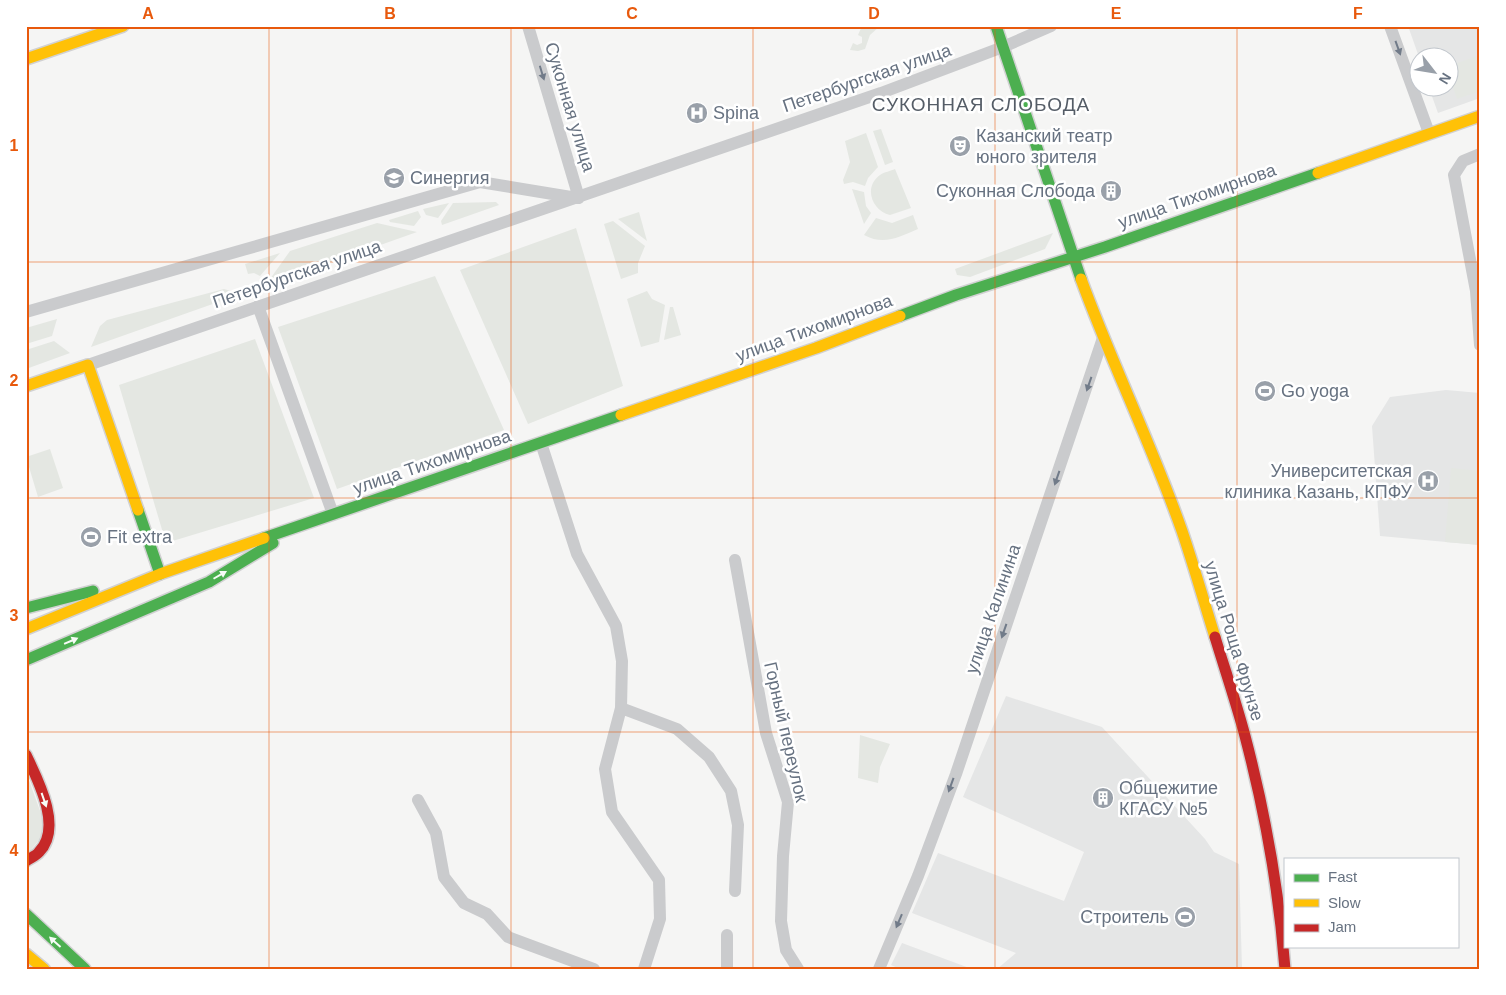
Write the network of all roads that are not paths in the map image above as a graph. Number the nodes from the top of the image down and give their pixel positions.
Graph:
1 (123, 26) edge
2 (528, 26) edge
3 (996, 26) edge
4 (1050, 26) edge
5 (1390, 26) edge
6 (1004, 47) junction
7 (26, 59) edge
8 (1480, 116) edge
9 (1429, 133) junction
10 (1480, 154) edge
11 (579, 198) junction
12 (1072, 257) junction
13 (258, 306) junction
14 (26, 312) edge
15 (1103, 337) junction
16 (1480, 345) edge
17 (88, 365) junction
18 (26, 386) edge
19 (541, 443) junction
20 (333, 514) junction
21 (300, 526) junction
22 (735, 560) dead end
23 (160, 574) junction
24 (26, 608) edge
25 (26, 629) edge
26 (26, 660) edge
27 (621, 708) junction
28 (26, 754) edge
29 (418, 800) dead end
30 (26, 861) edge
31 (735, 891) dead end
32 (26, 914) edge
33 (727, 935) dead end
34 (26, 954) edge
35 (564, 965) edge
36 (44, 969) edge
37 (85, 969) edge
38 (594, 969) edge
39 (644, 969) edge
40 (727, 969) edge
41 (798, 969) edge
42 (879, 969) edge
43 (1285, 969) edge

1 - 7 main road
2 -> 11 street, Суконная улица
3 - 6 main road
4 - 6 street, Петербургская улица
5 -> 9 street
6 - 11 street, Петербургская улица
6 - 12 main road
8 - 9 main road, улица Тихомирнова
9 - 12 main road, улица Тихомирнова
10 - 16 street
11 - 13 street, Петербургская улица
11 - 14 street, Петербургская улица
12 - 15 main road
12 - 19 main road, улица Тихомирнова
13 - 17 street, Петербургская улица
13 - 20 street
15 -> 42 street, улица Калинина
15 - 43 main road, улица Роща Фрунзе
17 - 18 main road, Петербургская улица
17 - 23 main road
19 - 20 main road, улица Тихомирнова
19 - 27 street
20 - 21 main road, улица Тихомирнова
21 - 23 main road, улица Тихомирнова
26 -> 21 main road
22 - 41 street, Горный переулок
23 - 24 main road
23 - 25 main road
27 - 31 street
27 - 39 street
28 -> 30 main road
29 - 35 street
37 -> 32 main road
33 - 40 street
34 - 36 main road
35 - 38 street

